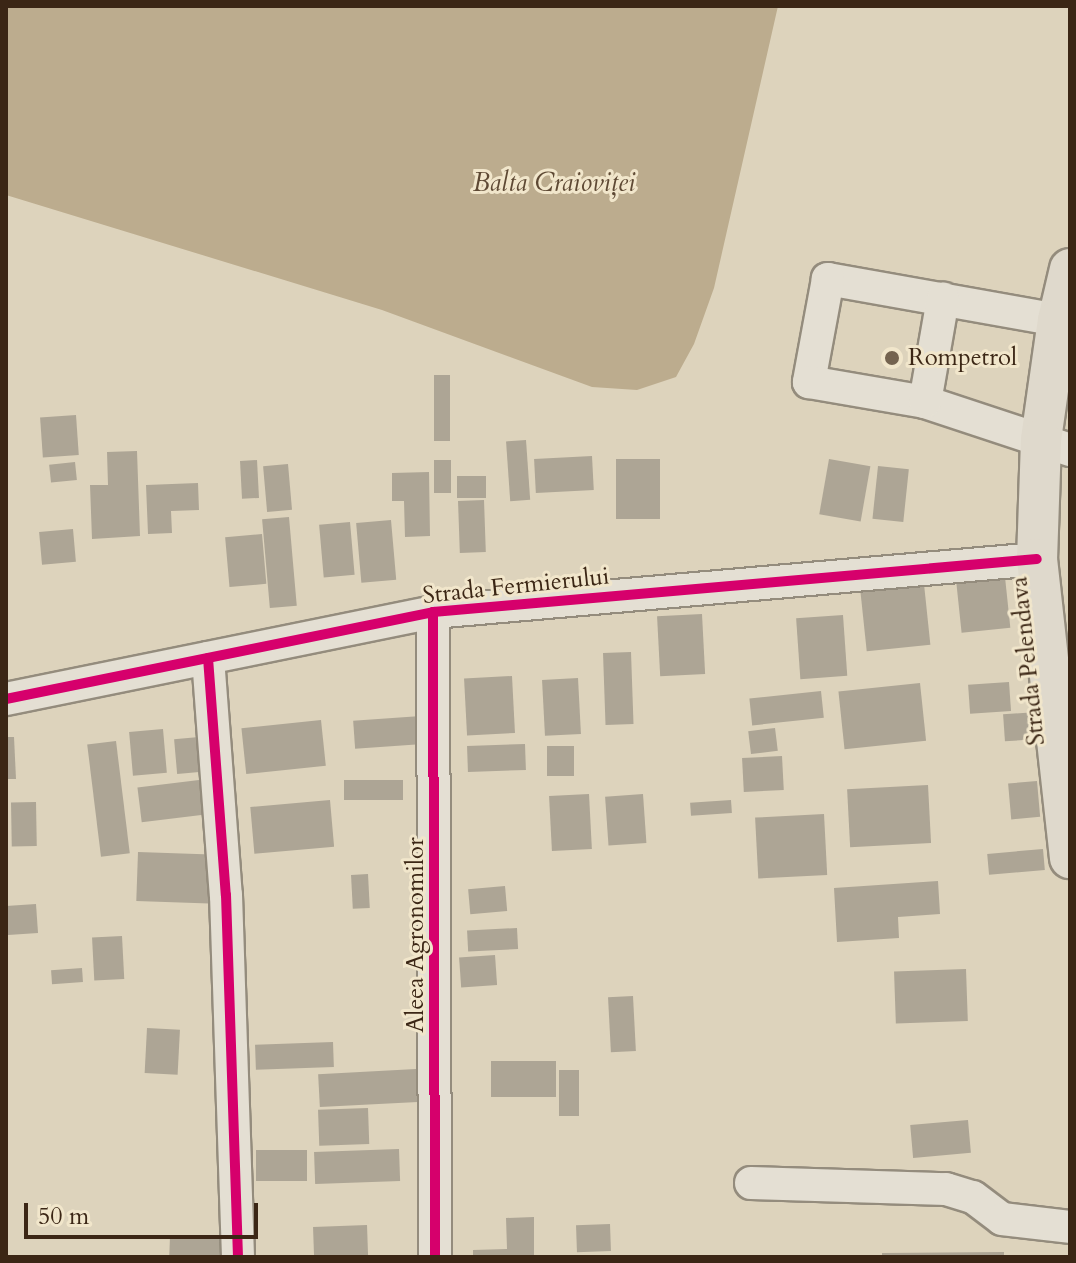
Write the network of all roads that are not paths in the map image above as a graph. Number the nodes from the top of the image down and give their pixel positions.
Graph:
1 (1070, 269) edge
2 (943, 299) junction
3 (1058, 320) junction
4 (925, 402) junction
5 (1055, 445) edge
6 (1037, 559) junction
7 (433, 612) junction
8 (208, 658) junction
9 (6, 699) edge
10 (1070, 858) edge
11 (751, 1183) dead end
12 (1070, 1227) edge
13 (238, 1257) edge
14 (435, 1257) edge

1 - 3 main road, Strada Pelendava
2 - 3 street
2 - 4 street
2 - 4 street
3 - 5 main road, Strada Pelendava
4 - 5 street
5 - 6 main road, Strada Pelendava
6 - 7 street, Strada Fermierului
6 - 10 main road, Strada Pelendava
7 - 8 street, Strada Fermierului
7 - 14 street, Aleea Agronomilor
8 - 9 street, Strada Fermierului
8 - 13 street
11 - 12 street

